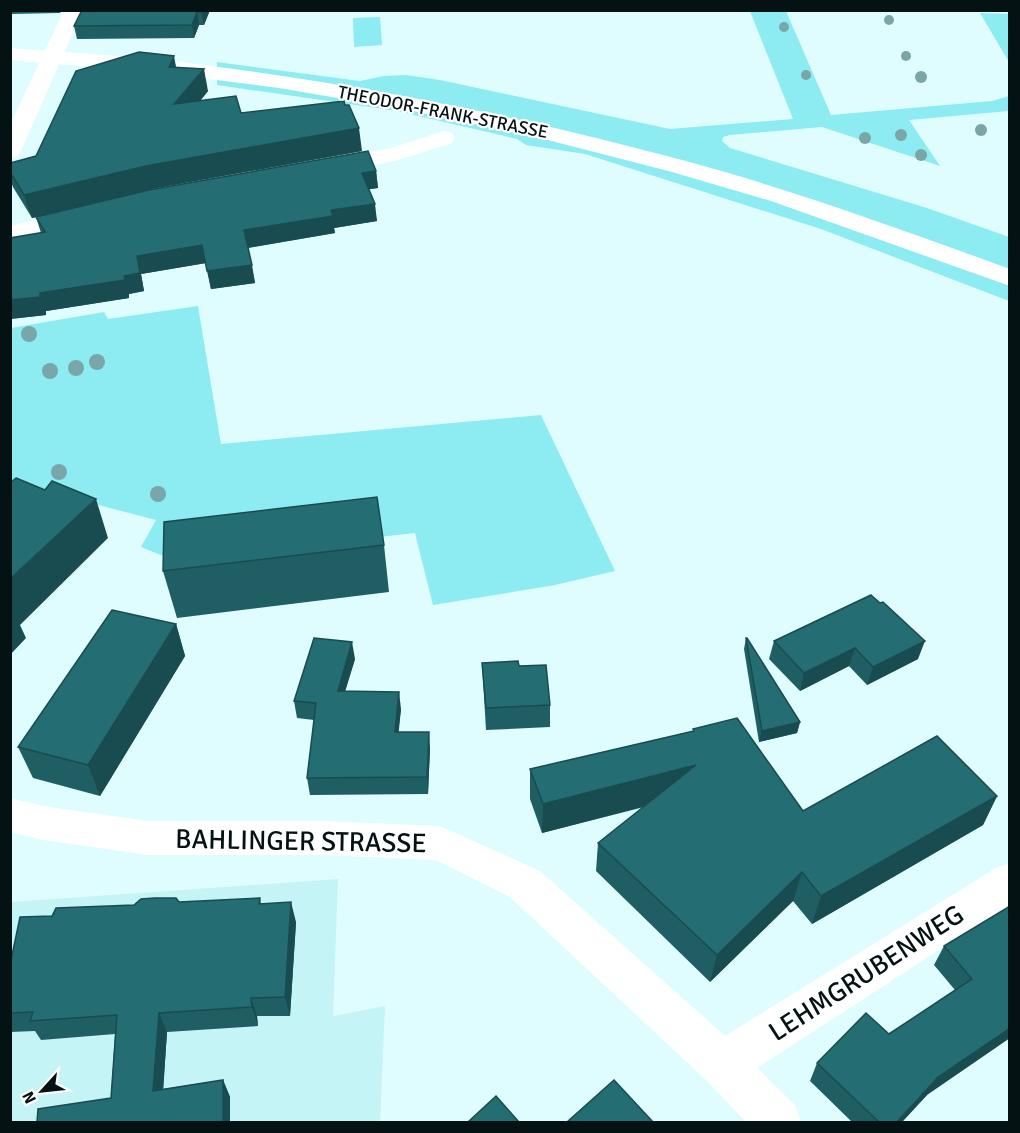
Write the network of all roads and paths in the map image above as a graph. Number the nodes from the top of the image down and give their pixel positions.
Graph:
1 (74, 10) edge
2 (10, 54) edge
3 (51, 57) junction
4 (444, 138) dead end
5 (10, 151) edge
6 (307, 171) edge
7 (109, 209) edge
8 (10, 233) edge
9 (1010, 278) edge
10 (10, 815) edge
11 (1010, 881) edge
12 (722, 1064) junction
13 (778, 1122) edge

1 - 3 main road
2 - 3 main road, THEODOR-FRANK-STRASSE
3 - 5 main road
3 - 9 main road, THEODOR-FRANK-STRASSE
4 - 6 main road
7 - 8 main road
10 - 12 main road, BAHLINGER STRASSE
11 - 12 main road, LEHMGRUBENWEG
12 - 13 main road, BAHLINGER STRASSE

